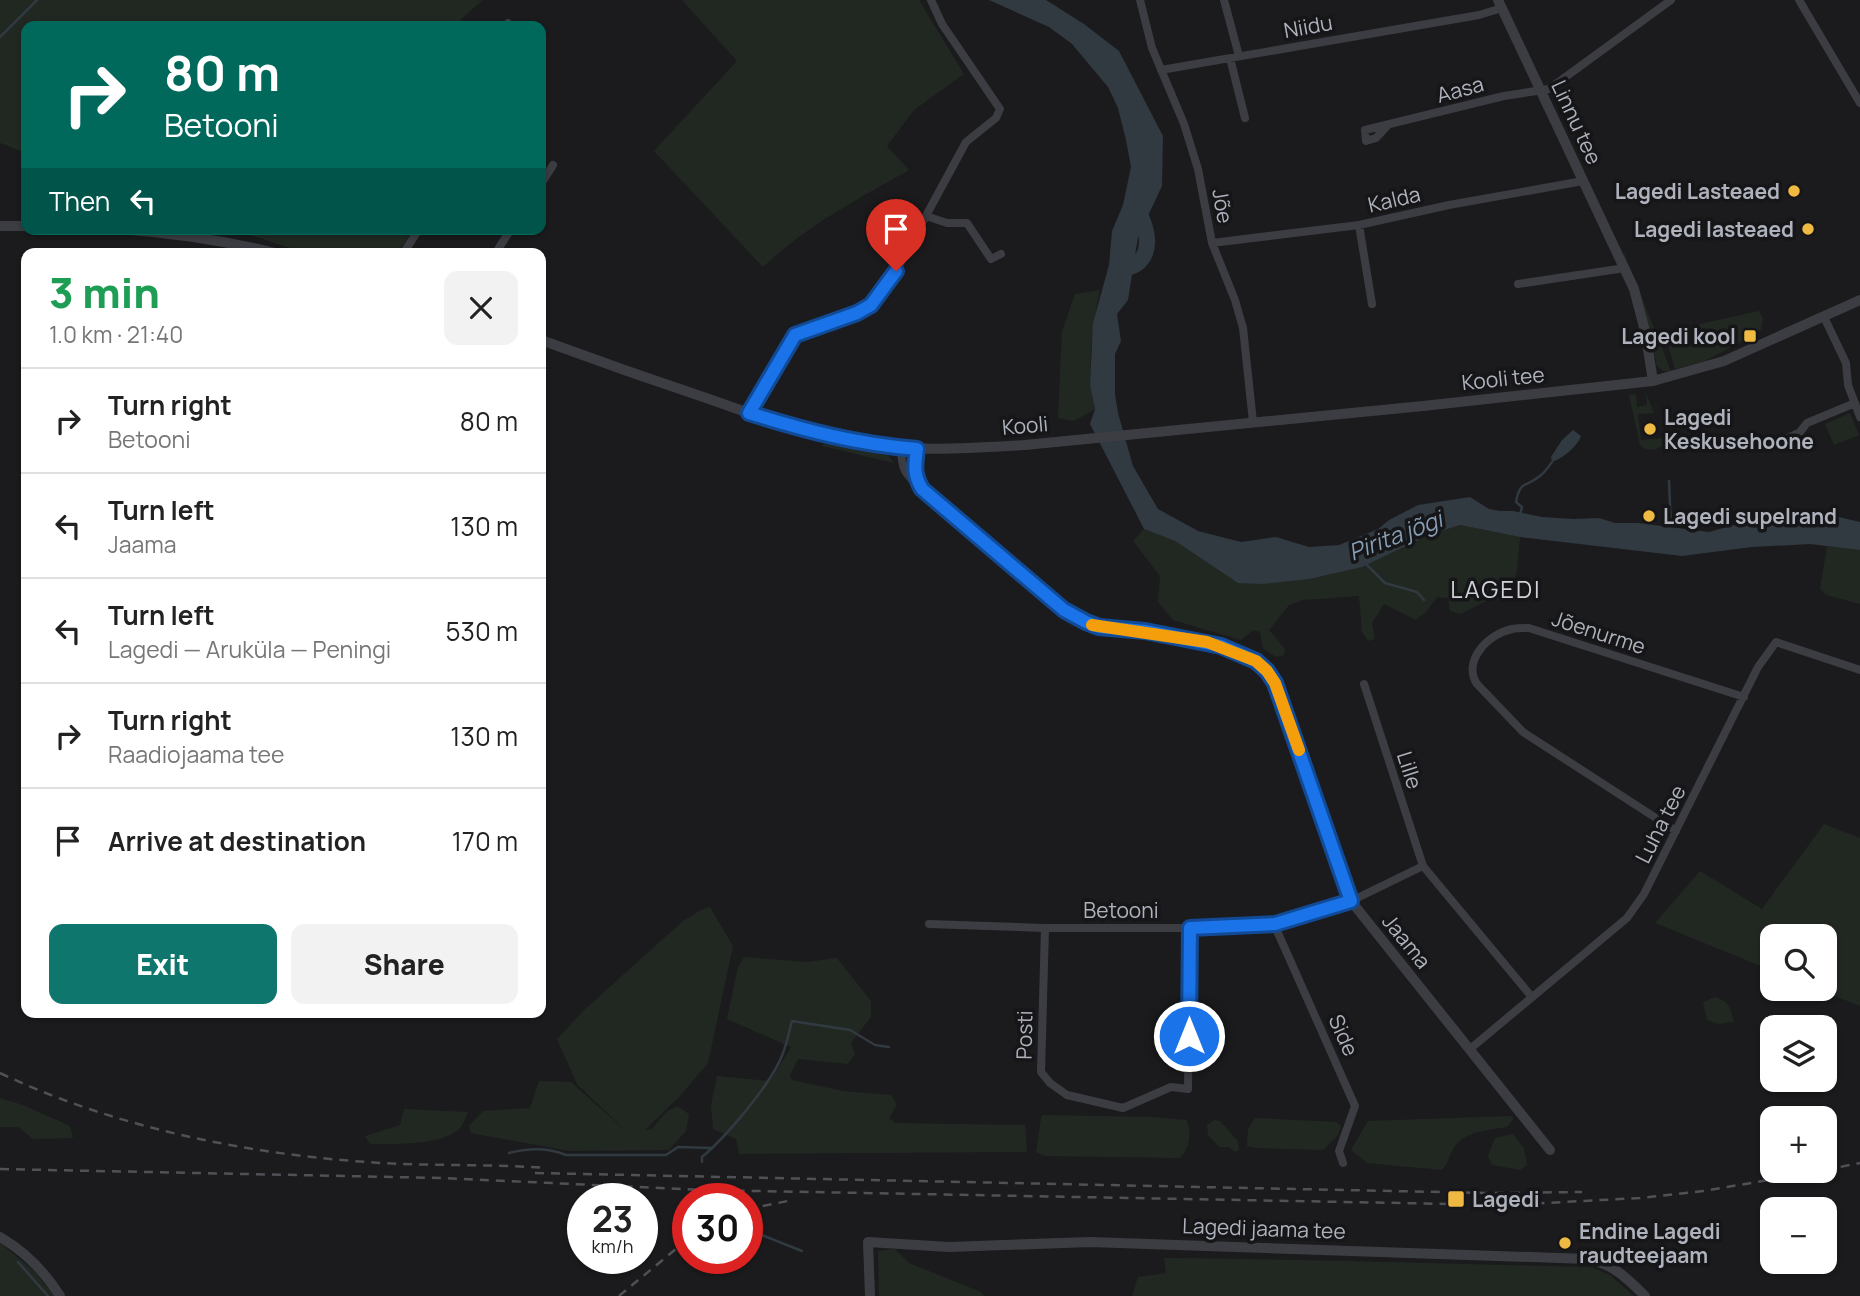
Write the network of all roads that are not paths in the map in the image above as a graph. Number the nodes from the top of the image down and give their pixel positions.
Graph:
1 (931, 0) edge
2 (1140, 0) edge
3 (1224, 0) edge
4 (1671, 0) edge
5 (1799, 0) edge
6 (1500, 4) edge
7 (1235, 57) junction
8 (1161, 70) junction
9 (1542, 92) junction
10 (1860, 103) edge
11 (1245, 118) dead end
12 (1388, 125) dead end
13 (553, 165) dead end
14 (546, 176) edge
15 (1583, 181) junction
16 (926, 216) junction
17 (1359, 225) junction
18 (0, 226) edge
19 (21, 226) edge
20 (179, 235) edge
21 (1212, 243) junction
22 (255, 248) edge
23 (1000, 254) dead end
24 (1625, 268) junction
25 (1518, 284) dead end
26 (1860, 300) edge
27 (1372, 304) dead end
28 (1824, 317) junction
29 (546, 342) edge
30 (1653, 380) junction
31 (1854, 402) junction
32 (749, 413) junction
33 (1860, 417) edge
34 (1253, 422) junction
35 (1135, 433) joint
36 (1783, 440) dead end
37 (901, 447) junction
38 (917, 449) junction
39 (922, 489) junction
40 (1860, 670) edge
41 (1364, 684) dead end
42 (1744, 697) junction
43 (1676, 831) junction
44 (1423, 866) junction
45 (1351, 901) junction
46 (929, 924) dead end
47 (1275, 924) junction
48 (1045, 928) junction
49 (1190, 928) junction
50 (1531, 996) junction
51 (1470, 1049) junction
52 (1550, 1150) dead end
53 (1343, 1163) dead end
54 (0, 1237) edge
55 (60, 1296) edge
56 (870, 1296) edge
57 (1645, 1296) edge

1 - 16 street
2 - 8 street, Jõe
3 - 7 street
4 - 9 street
5 - 10 street
6 - 7 street, Niidu
6 - 9 street, Linnu tee
7 - 8 street, Niidu
7 - 11 street
8 - 21 street, Jõe
9 - 12 street, Aasa
9 - 15 street, Linnu tee
13 - 14 street
15 - 17 street, Kalda
15 - 24 street, Linnu tee
16 - 23 street
16 - 32 street
17 - 21 street, Kalda
17 - 27 street
18 - 19 street
20 - 22 street
21 - 34 street, Jõe
24 - 25 street
24 - 30 street, Linnu tee
26 - 28 street, Kooli tee
28 - 30 street, Kooli tee
28 - 31 street
29 - 32 street, Kooli
30 - 34 street, Kooli tee
31 - 33 street
31 - 36 street
32 - 37 street, Kooli
34 - 35 street, Kooli tee
35 - 38 street, Kooli
37 - 38 street, Kooli
37 - 39 street, Jaama
38 - 39 street
39 - 45 street, Jaama
40 - 42 street, Luha tee
41 - 44 street, Lille
42 - 43 street, Luha tee
42 - 43 street, Jõenurme
43 - 50 street, Luha tee
44 - 45 street
44 - 50 street, Lille
45 - 47 street, Betooni
45 - 51 street, Jaama
46 - 48 street, Betooni
47 - 49 street, Betooni
47 - 53 street, Side
48 - 49 street, Betooni
48 - 49 street, Posti
50 - 51 street, Luha tee
51 - 52 street, Jaama
54 - 55 street
56 - 57 street, Lagedi jaama tee

